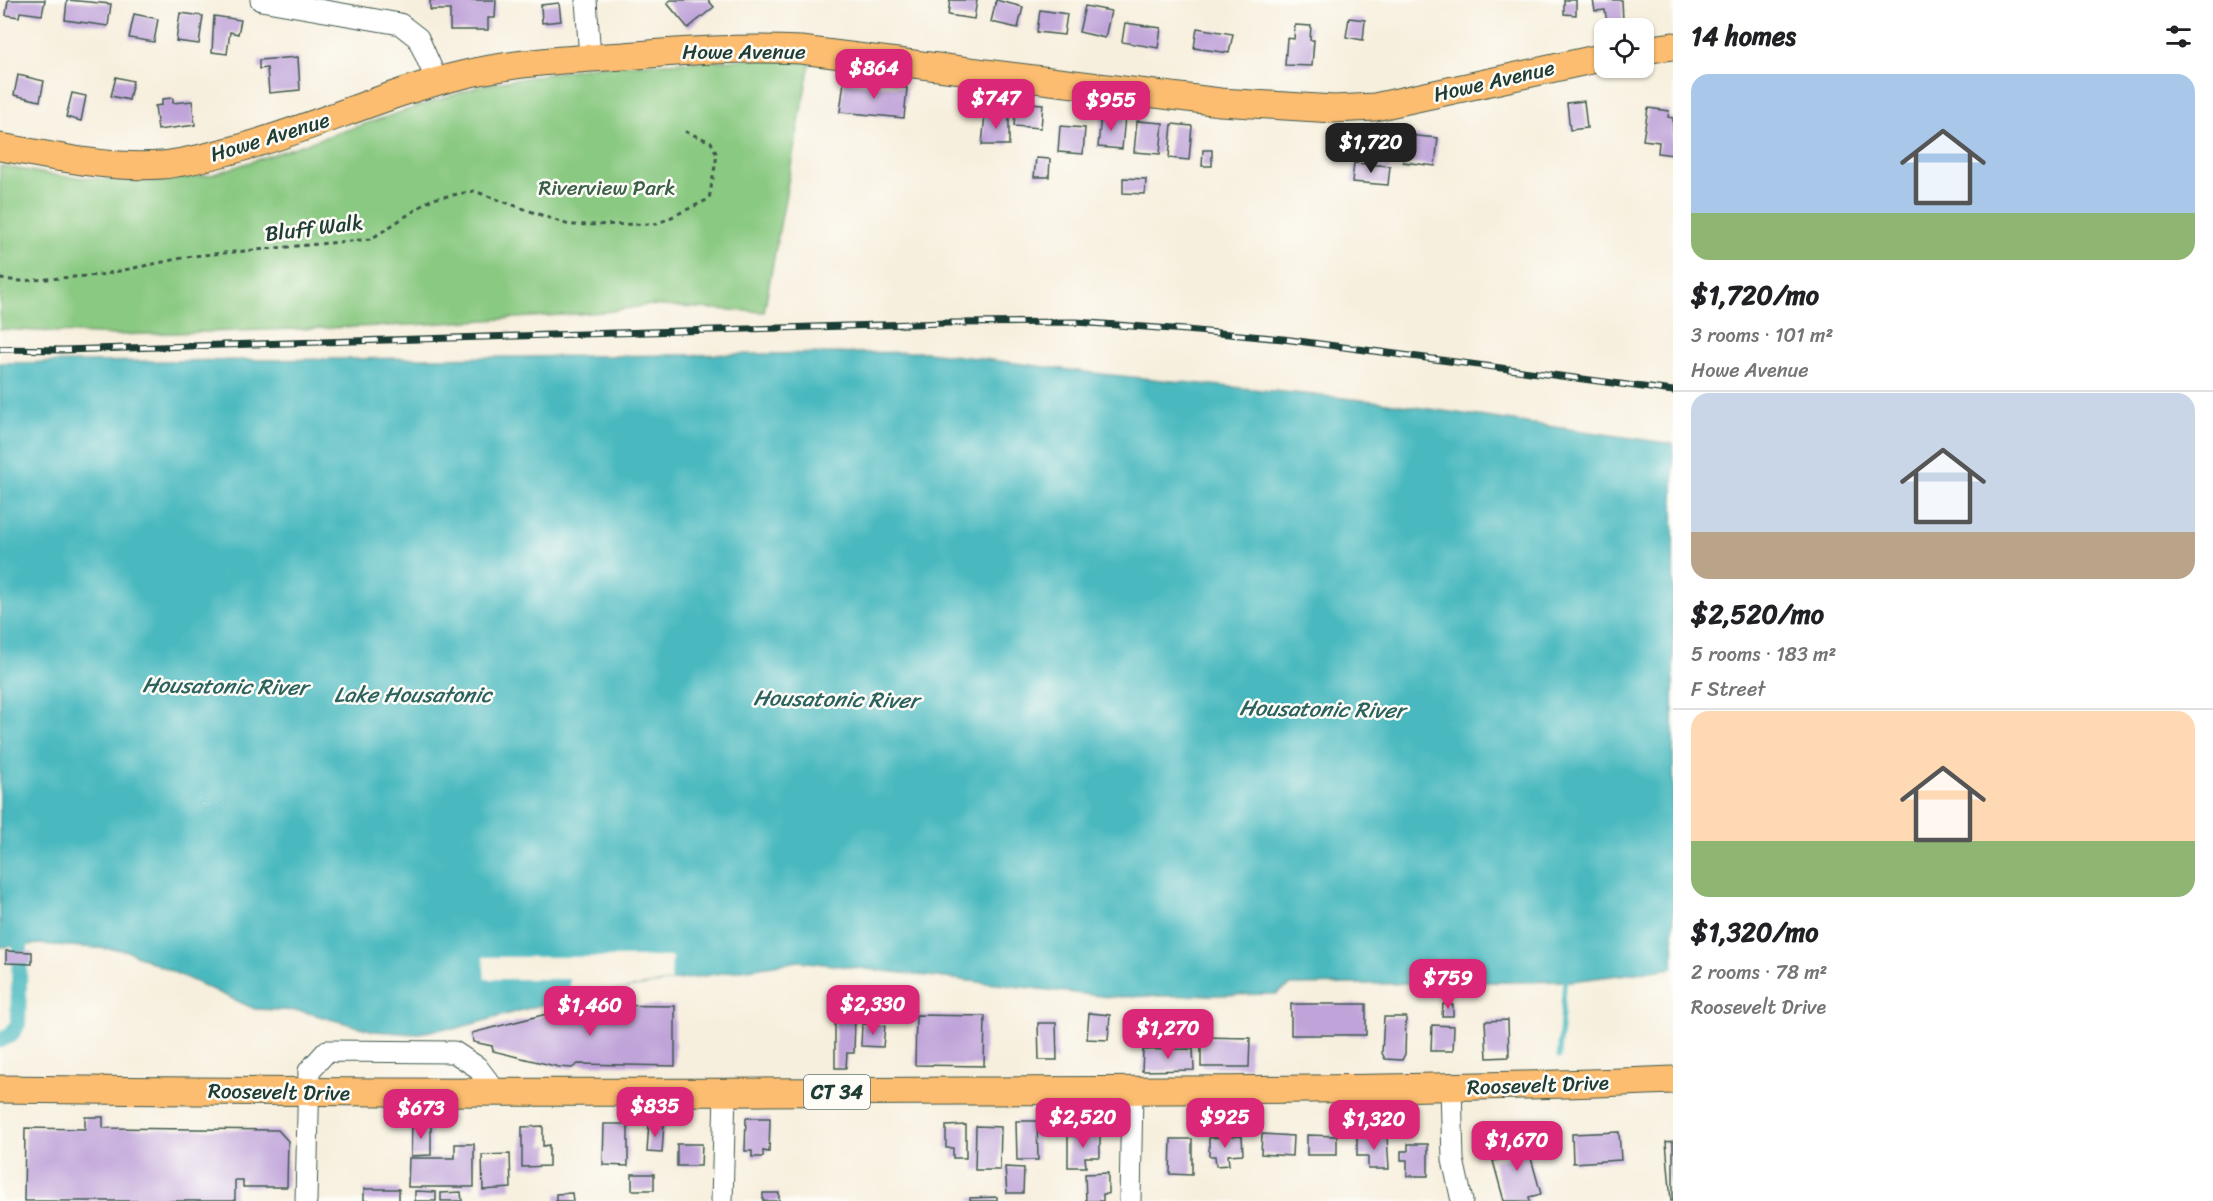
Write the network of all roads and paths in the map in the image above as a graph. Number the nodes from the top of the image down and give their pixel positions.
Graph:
1 (261, 0) edge
2 (586, 0) edge
3 (1673, 46) edge
4 (1654, 49) edge
5 (591, 58) junction
6 (1594, 59) edge
7 (437, 81) junction
8 (684, 131) dead end
9 (0, 147) edge
10 (0, 279) edge
11 (1673, 1080) edge
12 (1451, 1087) junction
13 (0, 1089) edge
14 (1132, 1091) junction
15 (725, 1092) junction
16 (309, 1093) junction
17 (497, 1093) junction
18 (306, 1201) edge
19 (722, 1201) edge
20 (1130, 1201) edge
21 (1462, 1201) edge

1 - 7 street
2 - 5 street
3 - 4 main road
5 - 6 main road, Howe Avenue
5 - 7 main road, Howe Avenue
7 - 9 main road, Howe Avenue
8 - 10 path, Bluff Walk
11 - 12 main road, Roosevelt Drive / CT 34
12 - 14 main road, Roosevelt Drive / CT 34
12 - 21 street
13 - 16 main road, Roosevelt Drive / CT 34
14 - 15 main road, Roosevelt Drive / CT 34
14 - 20 street
15 - 17 main road, Roosevelt Drive / CT 34
15 - 19 street
16 - 17 main road, Roosevelt Drive / CT 34
16 - 17 street
16 - 18 street

